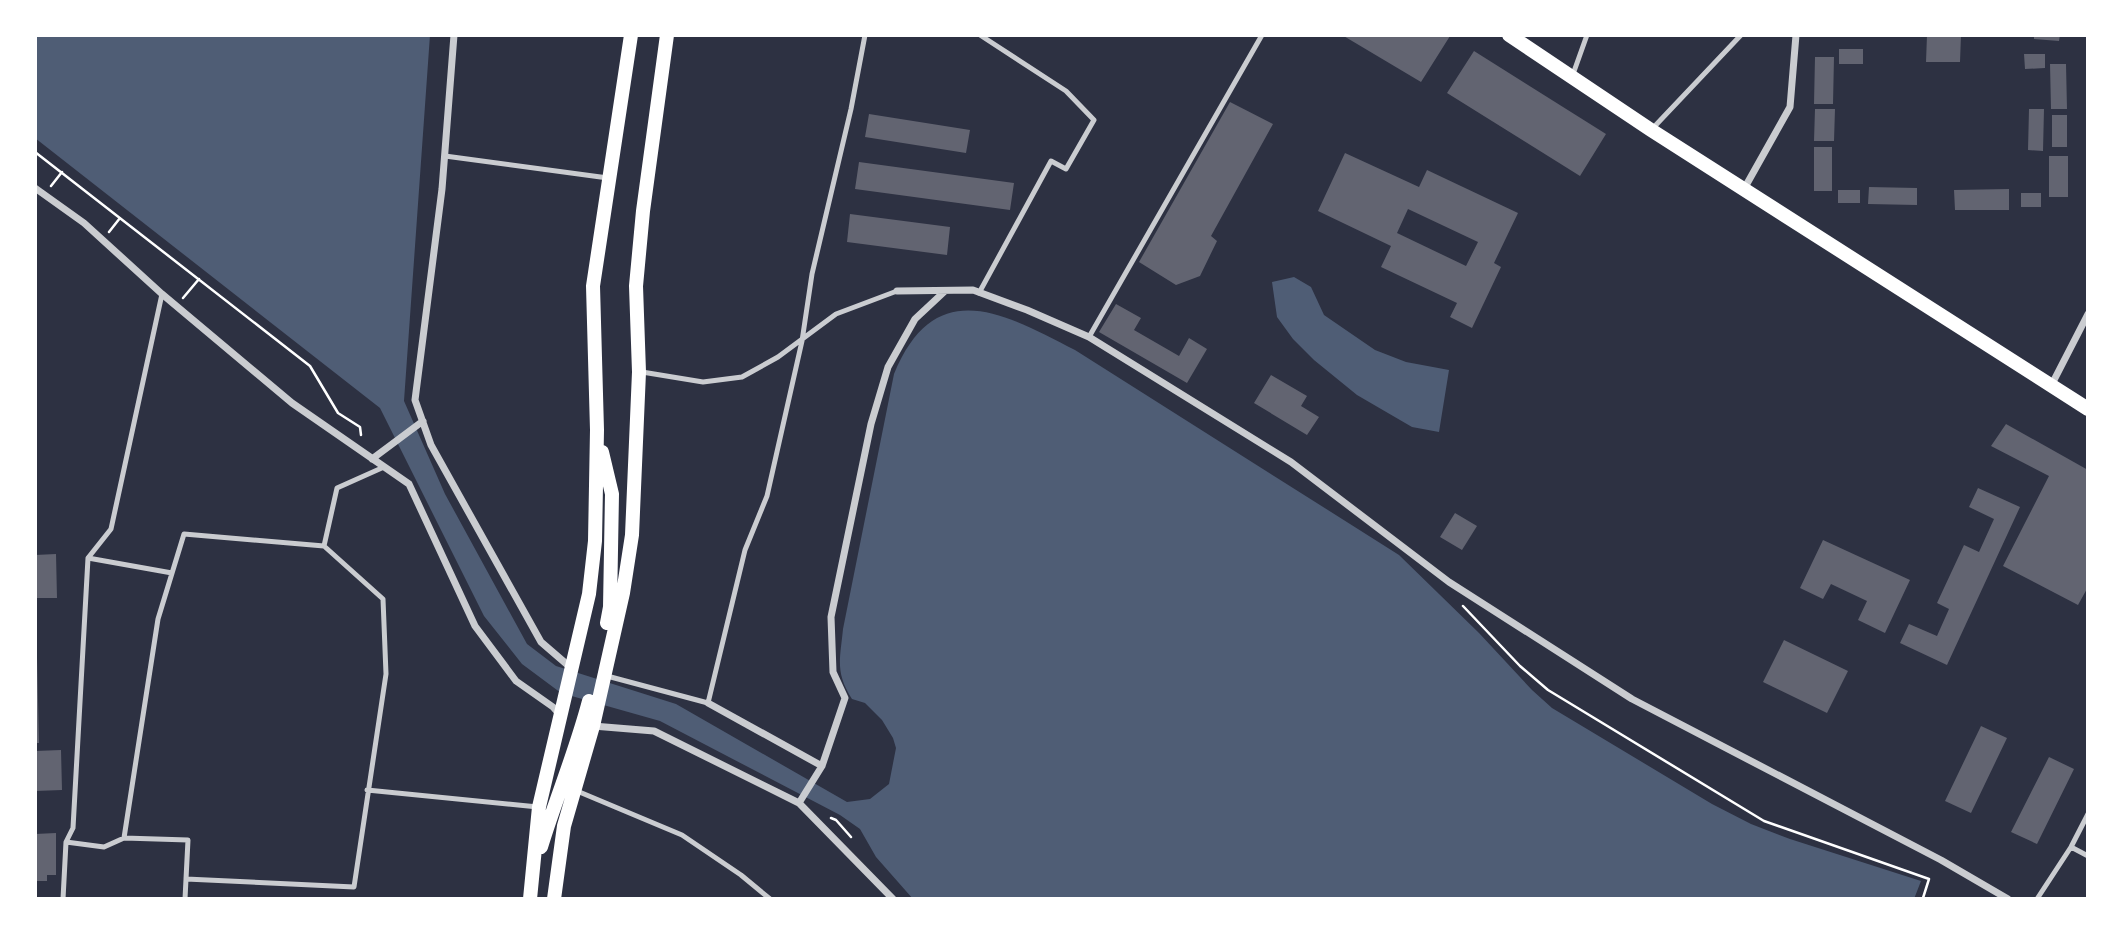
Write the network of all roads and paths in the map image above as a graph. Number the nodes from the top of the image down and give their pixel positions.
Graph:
1 (454, 35) edge
2 (631, 35) edge
3 (667, 35) edge
4 (865, 35) edge
5 (980, 35) edge
6 (1262, 35) edge
7 (1509, 35) edge
8 (1587, 35) edge
9 (1741, 35) edge
10 (1797, 35) edge
11 (1572, 77) junction
12 (1651, 130) junction
13 (35, 152) edge
14 (445, 156) junction
15 (62, 173) junction
16 (608, 178) junction
17 (35, 188) edge
18 (1744, 189) junction
19 (45, 195) junction
20 (120, 218) junction
21 (102, 240) junction
22 (199, 279) junction
23 (898, 291) joint
24 (945, 291) junction
25 (979, 293) junction
26 (162, 294) junction
27 (177, 306) junction
28 (2088, 314) edge
29 (1089, 337) junction
30 (802, 341) junction
31 (639, 372) junction
32 (2052, 384) junction
33 (2088, 409) edge
34 (420, 423) junction
35 (597, 430) junction
36 (369, 457) junction
37 (384, 467) junction
38 (324, 546) junction
39 (88, 558) junction
40 (172, 573) junction
41 (1449, 582) junction
42 (570, 667) junction
43 (600, 674) junction
44 (708, 703) junction
45 (561, 716) junction
46 (588, 726) junction
47 (822, 766) junction
48 (367, 790) junction
49 (575, 790) junction
50 (799, 803) junction
51 (539, 807) junction
52 (2088, 814) edge
53 (124, 838) junction
54 (66, 842) junction
55 (2071, 847) junction
56 (2088, 856) edge
57 (186, 879) junction
58 (532, 879) junction
59 (63, 899) edge
60 (185, 899) edge
61 (530, 899) edge
62 (554, 899) edge
63 (770, 899) edge
64 (892, 899) edge
65 (1925, 899) edge
66 (2008, 899) edge
67 (2037, 899) edge

1 - 14 street
2 - 16 main road
3 - 31 main road
4 - 30 lane
5 - 25 lane
6 - 29 lane
7 - 11 main road
8 - 11 lane
9 - 12 lane
10 - 18 street
11 - 12 main road
12 - 18 main road
13 - 15 path
14 - 16 lane
14 - 34 street
15 - 19 path
15 - 20 path
16 - 35 main road
17 - 19 street
18 - 32 main road
19 - 21 street
20 - 21 path
20 - 22 path
21 - 26 street
22 - 27 path
22 - 36 path
23 - 24 street
23 - 30 lane
24 - 25 street
24 - 47 street
25 - 29 street
26 - 27 street
26 - 39 lane
27 - 36 street
28 - 32 street
29 - 41 street
30 - 31 lane
30 - 44 lane
31 - 43 main road
32 - 33 main road
34 - 36 street
34 - 42 street
35 - 42 main road
35 - 43 main road
36 - 37 street
37 - 38 lane
37 - 45 street
38 - 40 lane
38 - 48 lane
39 - 40 lane
39 - 54 lane
40 - 53 lane
41 - 65 path
41 - 66 street
42 - 45 main road
43 - 44 lane
43 - 46 main road
44 - 47 street
45 - 51 main road
46 - 49 main road
46 - 50 street
46 - 58 main road
47 - 50 street
48 - 51 lane
48 - 57 lane
49 - 62 main road
49 - 63 lane
50 - 64 street
51 - 58 main road
52 - 55 lane
53 - 54 lane
53 - 57 lane
54 - 59 lane
55 - 56 lane
55 - 67 lane
57 - 60 lane
58 - 61 main road

